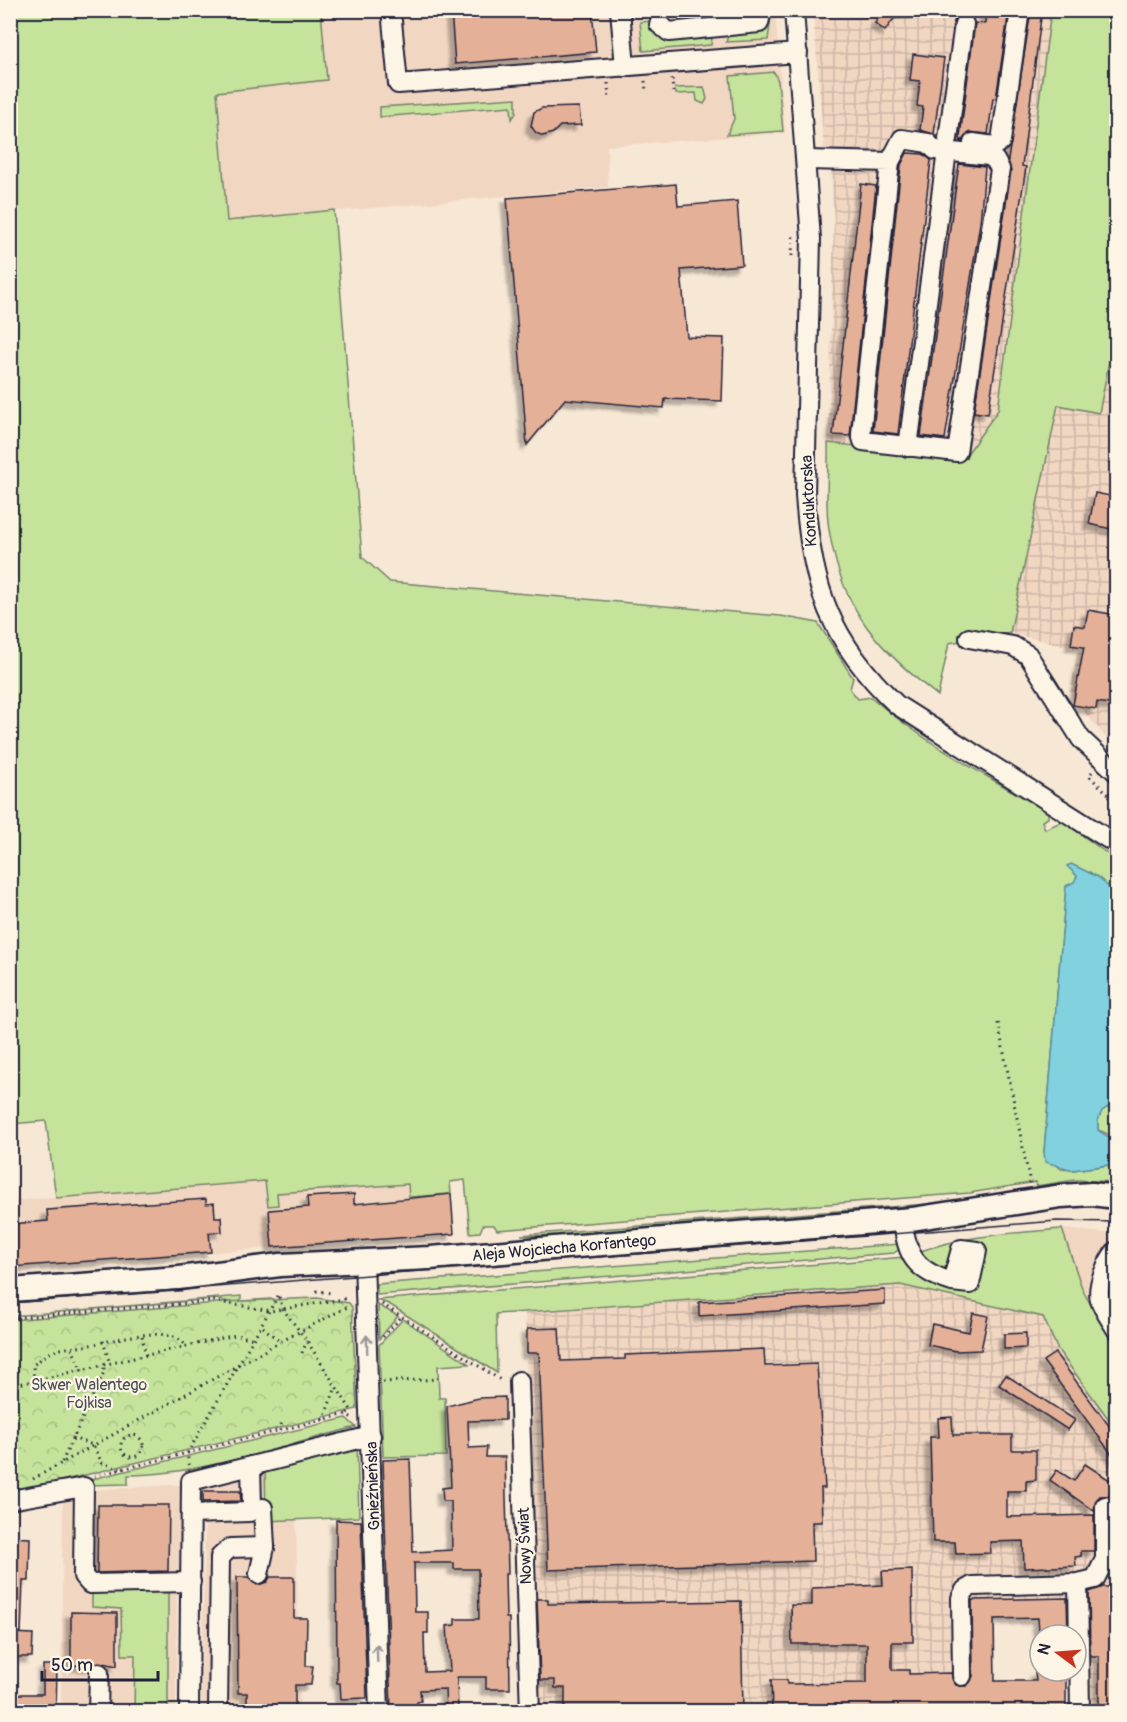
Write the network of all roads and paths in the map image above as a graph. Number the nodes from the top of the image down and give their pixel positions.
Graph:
1 (391, 10) edge
2 (620, 10) edge
3 (762, 10) edge
4 (794, 10) edge
5 (1020, 10) edge
6 (659, 24) dead end
7 (964, 24) dead end
8 (720, 28) junction
9 (798, 53) junction
10 (721, 58) junction
11 (624, 67) junction
12 (672, 77) dead end
13 (645, 80) dead end
14 (646, 92) dead end
15 (673, 92) dead end
16 (947, 145) junction
17 (807, 160) junction
18 (890, 162) junction
19 (793, 223) dead end
20 (792, 266) dead end
21 (908, 447) junction
22 (969, 638) dead end
23 (1116, 772) edge
24 (1116, 844) edge
25 (998, 1023) dead end
26 (1030, 1184) dead end
27 (1116, 1197) edge
28 (903, 1220) junction
29 (1116, 1251) edge
30 (364, 1260) junction
31 (952, 1282) dead end
32 (10, 1290) edge
33 (316, 1291) dead end
34 (332, 1293) dead end
35 (366, 1302) junction
36 (283, 1309) junction
37 (272, 1311) junction
38 (402, 1316) junction
39 (10, 1318) edge
40 (263, 1327) junction
41 (1116, 1329) edge
42 (299, 1331) junction
43 (142, 1336) junction
44 (255, 1339) junction
45 (103, 1341) junction
46 (307, 1341) junction
47 (280, 1342) junction
48 (376, 1345) dead end
49 (186, 1347) junction
50 (72, 1348) junction
51 (302, 1353) dead end
52 (146, 1356) junction
53 (241, 1363) junction
54 (110, 1364) junction
55 (104, 1365) junction
56 (82, 1371) junction
57 (438, 1378) dead end
58 (34, 1381) junction
59 (519, 1381) joint
60 (378, 1383) dead end
61 (10, 1386) edge
62 (336, 1387) junction
63 (346, 1414) junction
64 (282, 1420) dead end
65 (323, 1420) junction
66 (366, 1430) junction
67 (280, 1431) junction
68 (72, 1438) junction
69 (93, 1445) junction
70 (187, 1454) junction
71 (136, 1457) junction
72 (61, 1464) junction
73 (138, 1466) junction
74 (251, 1466) junction
75 (122, 1469) junction
76 (86, 1482) junction
77 (24, 1484) dead end
78 (10, 1500) edge
79 (1105, 1506) dead end
80 (263, 1508) dead end
81 (191, 1514) junction
82 (265, 1547) junction
83 (259, 1574) dead end
84 (191, 1582) junction
85 (1078, 1583) junction
86 (99, 1673) dead end
87 (962, 1676) dead end
88 (99, 1712) edge
89 (189, 1712) edge
90 (218, 1712) edge
91 (379, 1712) edge
92 (530, 1712) edge
93 (1080, 1712) edge

1 - 11 street
2 - 11 street
3 - 8 street
4 - 9 street, Konduktorska
5 - 16 street
6 - 8 street
7 - 16 street
8 - 10 street
9 - 10 street
9 - 17 street, Konduktorska
10 - 11 street
12 - 15 path
13 - 14 path
16 - 18 street
16 - 21 street
16 - 21 street
17 - 18 street
17 - 24 street, Konduktorska
18 - 21 street
19 - 20 path
22 - 23 street
25 - 26 path
27 - 28 main road, Aleja Wojciecha Korfantego
28 - 30 main road, Aleja Wojciecha Korfantego
28 - 31 street
29 - 41 street
30 - 32 main road, Aleja Wojciecha Korfantego
30 - 35 street, Gnieźnieńska
33 - 34 path
35 - 36 path
35 - 38 path
35 - 42 path
66 -> 35 street, Gnieźnieńska
36 - 37 path
36 - 37 path
36 - 42 path
37 - 39 path
37 - 40 path
38 - 48 path
38 - 59 path
40 - 44 path
40 - 47 path
42 - 46 path
42 - 47 path
43 - 45 path
43 - 49 path
43 - 52 path
44 - 49 path
44 - 53 path
45 - 50 path
45 - 54 path
46 - 51 path
46 - 62 path
47 - 53 path
49 - 52 path
50 - 56 path
50 - 58 path
52 - 54 path
53 - 69 path
53 - 70 path
54 - 55 path
55 - 56 path
55 - 68 path
56 - 58 path
57 - 60 path
58 - 61 path
59 - 92 street, Nowy Świat
62 - 63 path
62 - 65 path
63 - 65 path
63 - 66 path
64 - 67 path
65 - 67 path
66 - 74 street
91 -> 66 street, Gnieźnieńska
67 - 70 path
68 - 69 path
68 - 72 path
69 - 72 path
69 - 75 path
70 - 73 path
71 - 71 path
71 - 73 path
72 - 77 path
73 - 75 path
74 - 81 street
74 - 81 street
75 - 76 path
76 - 78 street
76 - 84 street
79 - 85 street
80 - 82 street
81 - 84 street
82 - 83 street
82 - 90 street
84 - 89 street
85 - 87 street
85 - 93 street
86 - 88 street

